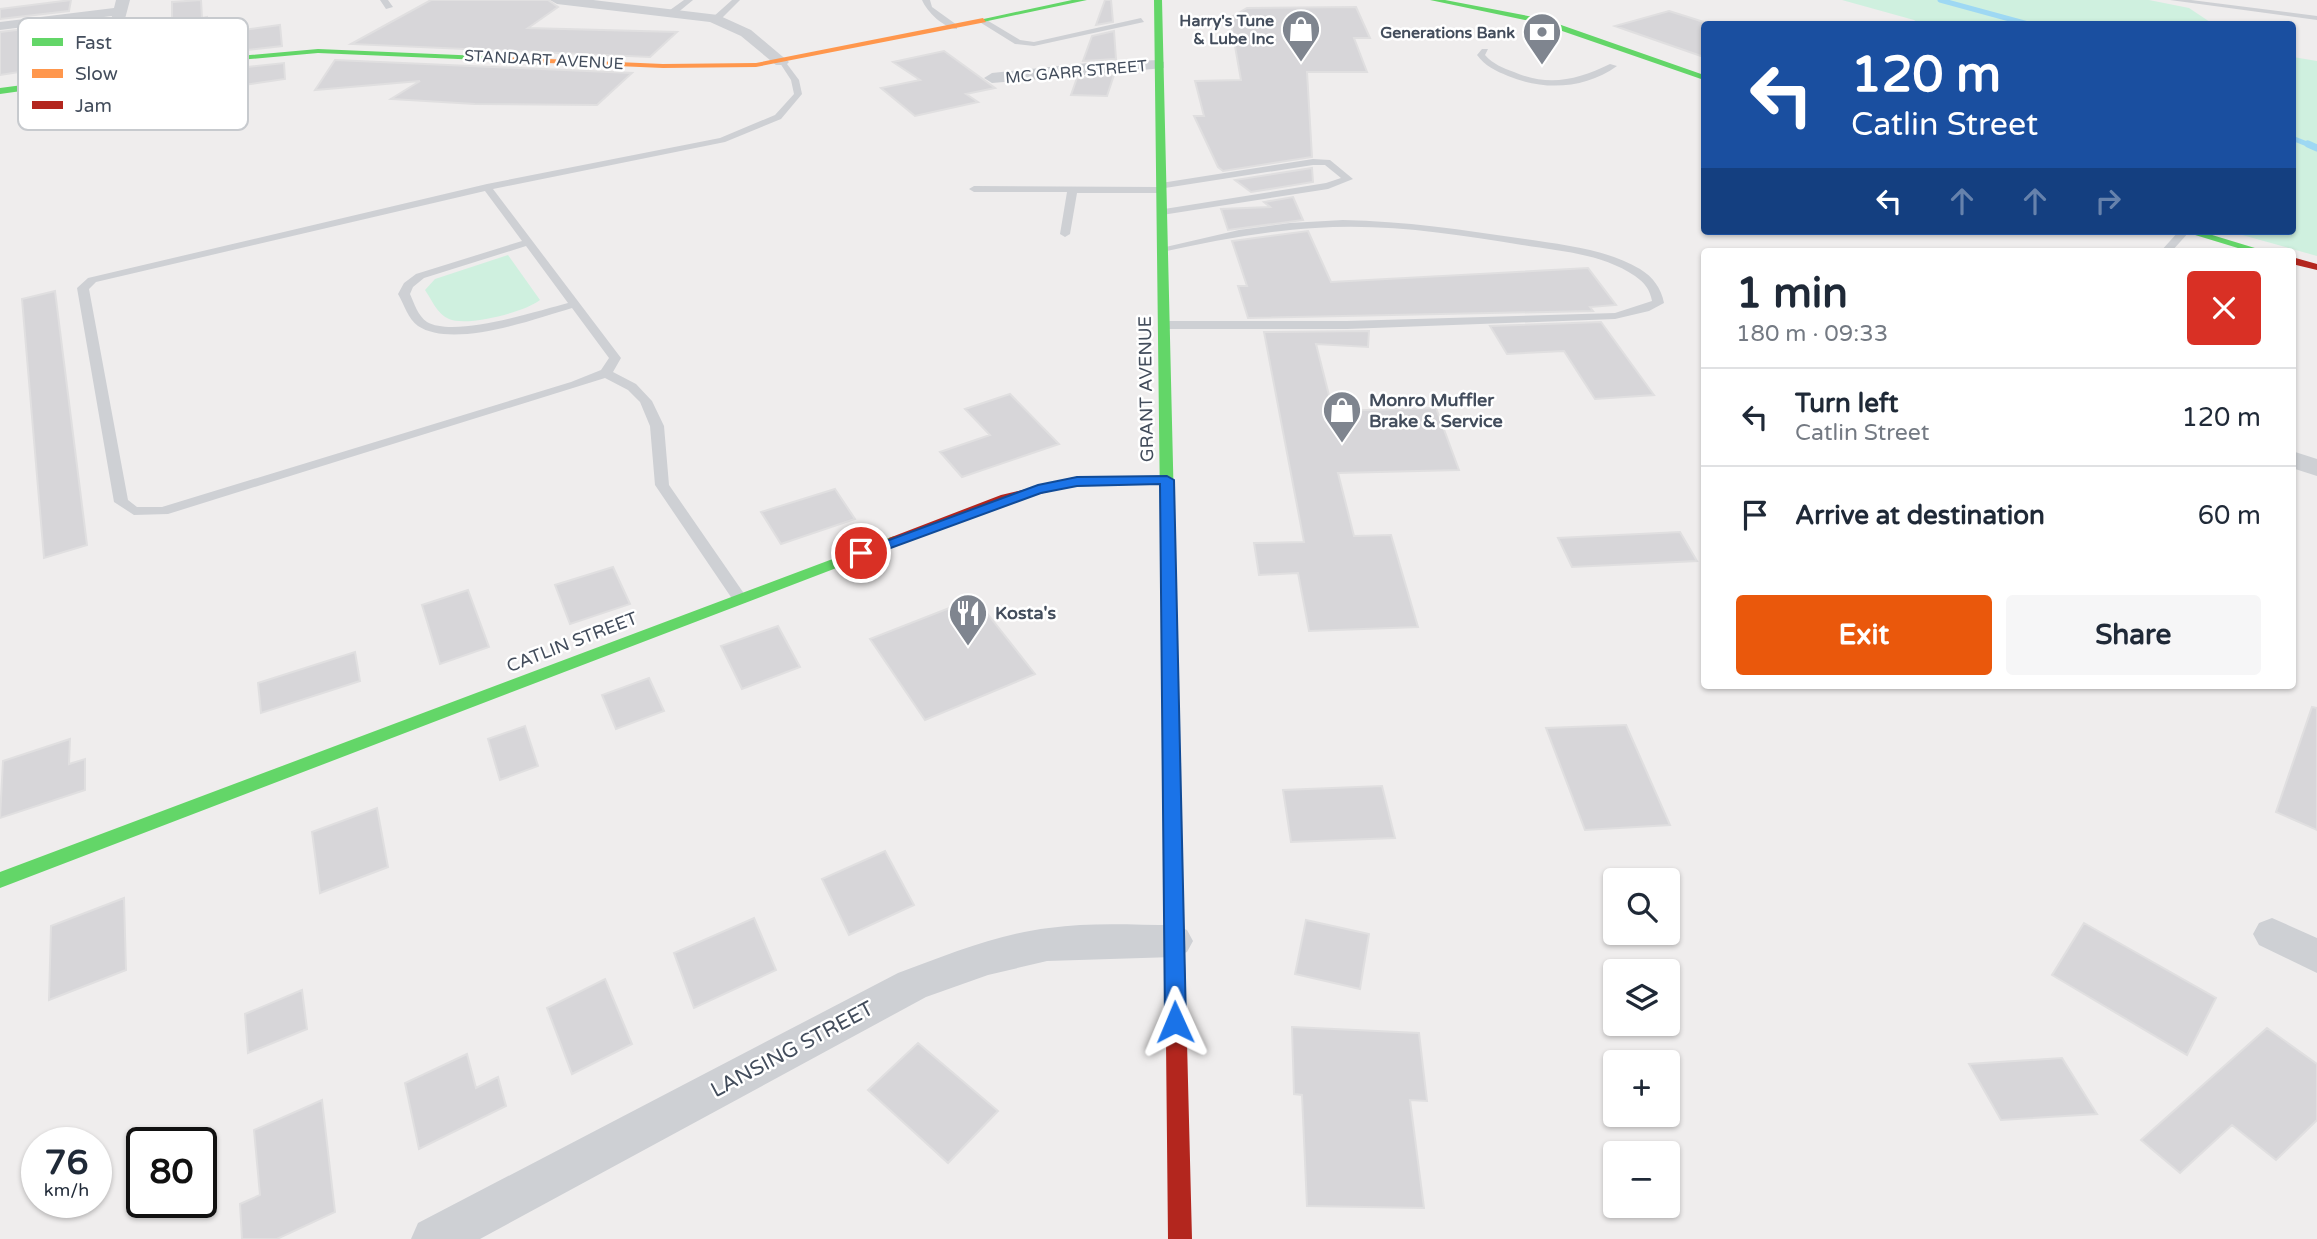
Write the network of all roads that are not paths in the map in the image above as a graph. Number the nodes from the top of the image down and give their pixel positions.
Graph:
1 (557, 0) edge
2 (690, 0) edge
3 (736, 0) edge
4 (926, 0) edge
5 (1083, 0) edge
6 (1158, 0) edge
7 (1434, 0) edge
8 (2174, 0) edge
9 (122, 6) edge
10 (673, 12) junction
11 (49, 18) edge
12 (2317, 18) edge
13 (716, 19) junction
14 (1141, 20) dead end
15 (982, 21) junction
16 (18, 23) edge
17 (0, 26) edge
18 (954, 27) junction
19 (1485, 51) dead end
20 (248, 57) edge
21 (781, 62) junction
22 (1159, 65) junction
23 (1613, 66) dead end
24 (1602, 70) junction
25 (1512, 74) junction
26 (1701, 77) edge
27 (992, 78) dead end
28 (18, 89) edge
29 (0, 91) edge
30 (1206, 181) junction
31 (487, 187) junction
32 (1161, 188) junction
33 (974, 189) dead end
34 (1072, 190) junction
35 (1225, 203) junction
36 (1162, 212) junction
37 (1065, 234) dead end
38 (2182, 235) edge
39 (2201, 235) edge
40 (528, 242) junction
41 (2169, 248) edge
42 (2248, 248) edge
43 (1163, 249) junction
44 (2296, 261) edge
45 (2317, 267) edge
46 (575, 304) junction
47 (1164, 325) junction
48 (606, 373) junction
49 (2296, 460) edge
50 (2317, 468) edge
51 (1167, 480) junction
52 (740, 599) junction
53 (0, 880) edge
54 (2272, 934) dead end
55 (1174, 941) junction
56 (2317, 956) edge
57 (434, 1239) edge
58 (1180, 1239) edge

1 - 10 street
2 - 10 lane
3 - 13 lane
4 - 18 lane
5 - 15 main road, STANDART AVENUE
6 - 22 main road, GRANT AVENUE
7 - 26 main road
8 - 12 lane
9 - 11 street
10 - 13 street
13 - 21 street
14 - 15 lane
15 - 18 main road, STANDART AVENUE
16 - 17 street
18 - 21 main road, STANDART AVENUE
19 - 25 lane
20 - 21 main road, STANDART AVENUE
21 - 31 lane
22 - 27 street, MC GARR STREET
22 - 32 main road, GRANT AVENUE
23 - 24 lane
24 - 25 lane
24 - 25 lane
28 - 29 main road, STANDART AVENUE
30 - 32 lane
30 - 35 lane
30 - 35 lane
31 - 40 lane
31 - 48 lane
32 - 34 lane
32 - 36 main road, GRANT AVENUE
33 - 34 lane
34 - 37 lane
35 - 36 lane
36 - 43 main road, GRANT AVENUE
38 - 41 lane
39 - 42 main road
40 - 46 lane
40 - 46 lane
43 - 47 main road, GRANT AVENUE
43 - 47 lane
44 - 45 main road
46 - 48 lane
47 - 51 main road, GRANT AVENUE
48 - 52 lane
49 - 50 street
51 - 52 main road, CATLIN STREET
51 - 55 main road, GRANT AVENUE
52 - 53 main road, CATLIN STREET
54 - 56 street
55 - 57 street, LANSING STREET
55 - 58 main road, GRANT AVENUE

